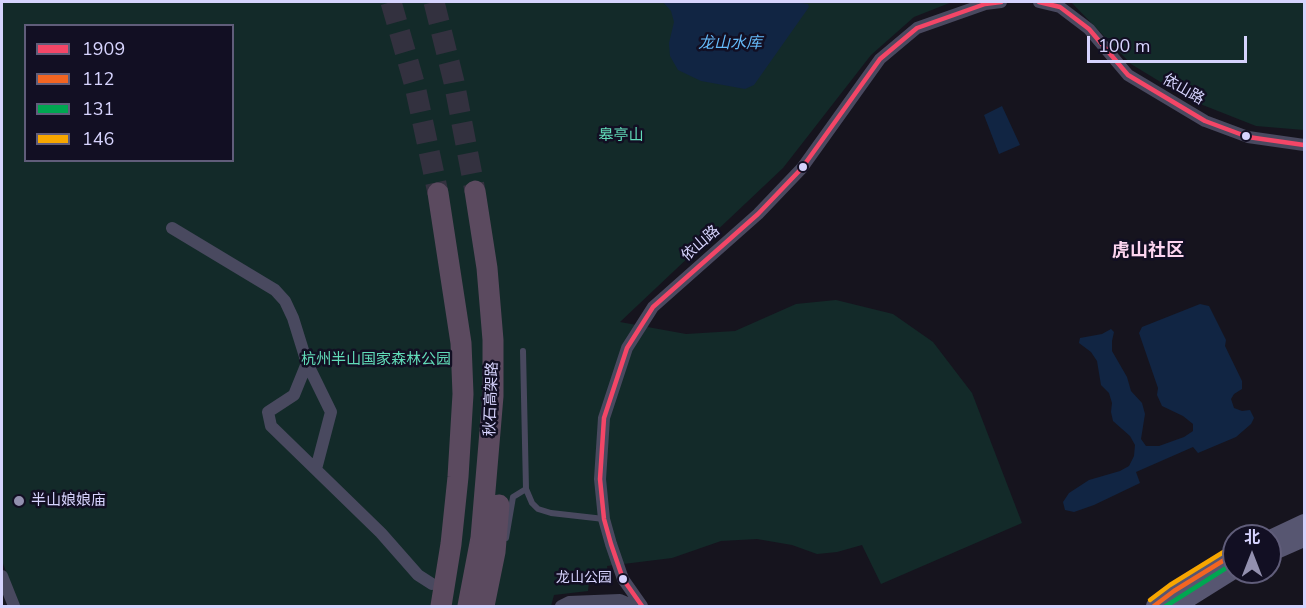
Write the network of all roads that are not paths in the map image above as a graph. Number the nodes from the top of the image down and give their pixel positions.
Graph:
1 (1001, 2) edge
2 (1039, 2) edge
3 (1305, 145) edge
4 (475, 190) tunnel mouth
5 (438, 193) tunnel mouth
6 (172, 228) dead end
7 (493, 340) junction
8 (523, 351) dead end
9 (307, 363) junction
10 (463, 394) junction
11 (316, 469) junction
12 (526, 489) junction
13 (604, 519) junction
14 (1305, 522) edge
15 (1282, 533) edge
16 (1305, 539) edge
17 (506, 540) dead end
18 (1282, 549) edge
19 (1222, 561) edge
20 (2, 576) edge
21 (1222, 578) edge
22 (432, 584) junction
23 (14, 606) edge
24 (427, 606) edge
25 (441, 606) edge
26 (468, 606) edge
27 (484, 606) edge
28 (561, 606) edge
29 (630, 606) edge
30 (642, 606) edge
31 (1154, 606) edge
32 (1178, 606) edge

1 - 13 street, 依山路
2 - 3 street, 依山路
4 - 7 highway, 秋石高架路
5 - 10 highway, 秋石高架路
6 - 9 street
7 - 26 highway, 秋石高架路
7 - 27 highway
8 - 12 lane
9 - 11 street
9 - 11 street
10 - 22 highway
10 - 25 highway, 秋石高架路
11 - 22 street
12 - 13 lane
12 - 17 lane
13 - 30 street, 依山路
14 - 15 main road
16 - 18 main road
19 - 31 main road
20 - 23 street
21 - 32 main road
22 - 24 highway
28 - 29 street

